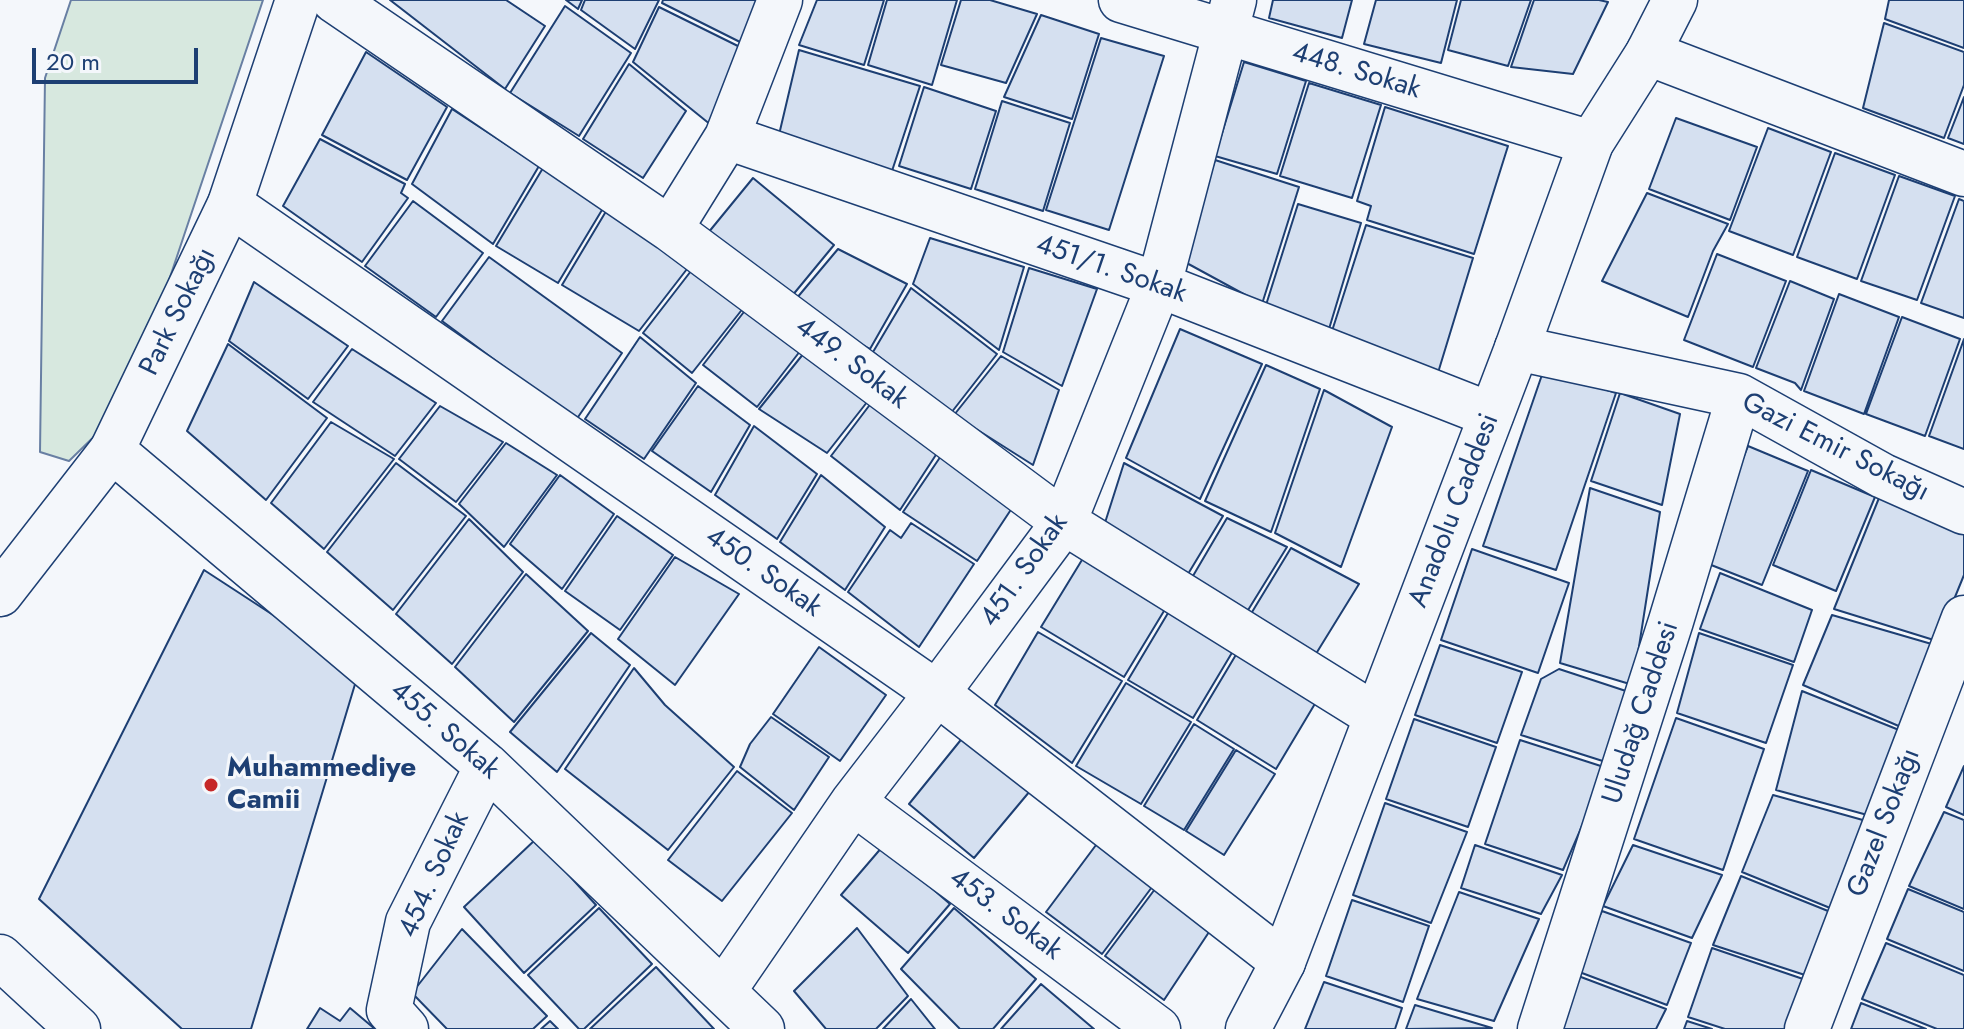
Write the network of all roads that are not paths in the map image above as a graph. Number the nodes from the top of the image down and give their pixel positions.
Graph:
1 (298, 0) edge
2 (334, 0) edge
3 (780, 0) edge
4 (1121, 0) edge
5 (1675, 0) edge
6 (1230, 16) edge
7 (1648, 53) junction
8 (727, 137) junction
9 (1591, 143) junction
10 (1964, 174) edge
11 (230, 204) junction
12 (670, 229) junction
13 (1159, 285) junction
14 (1517, 348) junction
15 (1739, 396) junction
16 (1491, 415) junction
17 (112, 450) junction
18 (1964, 512) edge
19 (1064, 522) junction
20 (0, 594) edge
21 (1964, 618) edge
22 (937, 693) junction
23 (1376, 716) junction
24 (487, 766) junction
25 (853, 802) junction
26 (0, 957) edge
27 (1283, 962) junction
28 (724, 990) junction
29 (78, 1029) edge
30 (406, 1029) edge
31 (762, 1029) edge
32 (1158, 1029) edge
33 (1248, 1029) edge
34 (1540, 1029) edge
35 (1807, 1029) edge

1 - 11 street, Park Sokağı
2 - 12 street, 449. Sokak
3 - 8 street
4 - 6 street, 448. Sokak
5 - 7 street, Anadolu Caddesi
6 - 9 street, 448. Sokak
6 - 13 street, 451. Sokak
7 - 9 street, Anadolu Caddesi
7 - 10 street
8 - 12 street
8 - 13 street, 451/1. Sokak
9 - 14 street, Anadolu Caddesi
11 - 17 street, Park Sokağı
11 - 22 street, 450. Sokak
12 - 19 street, 449. Sokak
13 - 16 street, 451/1. Sokak
13 - 19 street, 451. Sokak
14 - 15 street, Gazi Emir Sokağı
14 - 16 street, Anadolu Caddesi
15 - 18 street, Gazi Emir Sokağı
15 - 34 street, Uludağ Caddesi
16 - 23 street, Anadolu Caddesi
17 - 20 street, Park Sokağı
17 - 24 street, 455. Sokak
19 - 22 street, 451. Sokak
19 - 23 street, 449. Sokak
21 - 35 street, Gazel Sokağı
22 - 25 street, 451. Sokak
22 - 27 street, 450. Sokak
23 - 27 street, Anadolu Caddesi
24 - 28 street, 455. Sokak
24 - 30 street, 454. Sokak
25 - 28 street, 451. Sokak
25 - 32 street, 453. Sokak
26 - 29 street
27 - 33 street, Anadolu Caddesi
28 - 31 street, 455. Sokak

